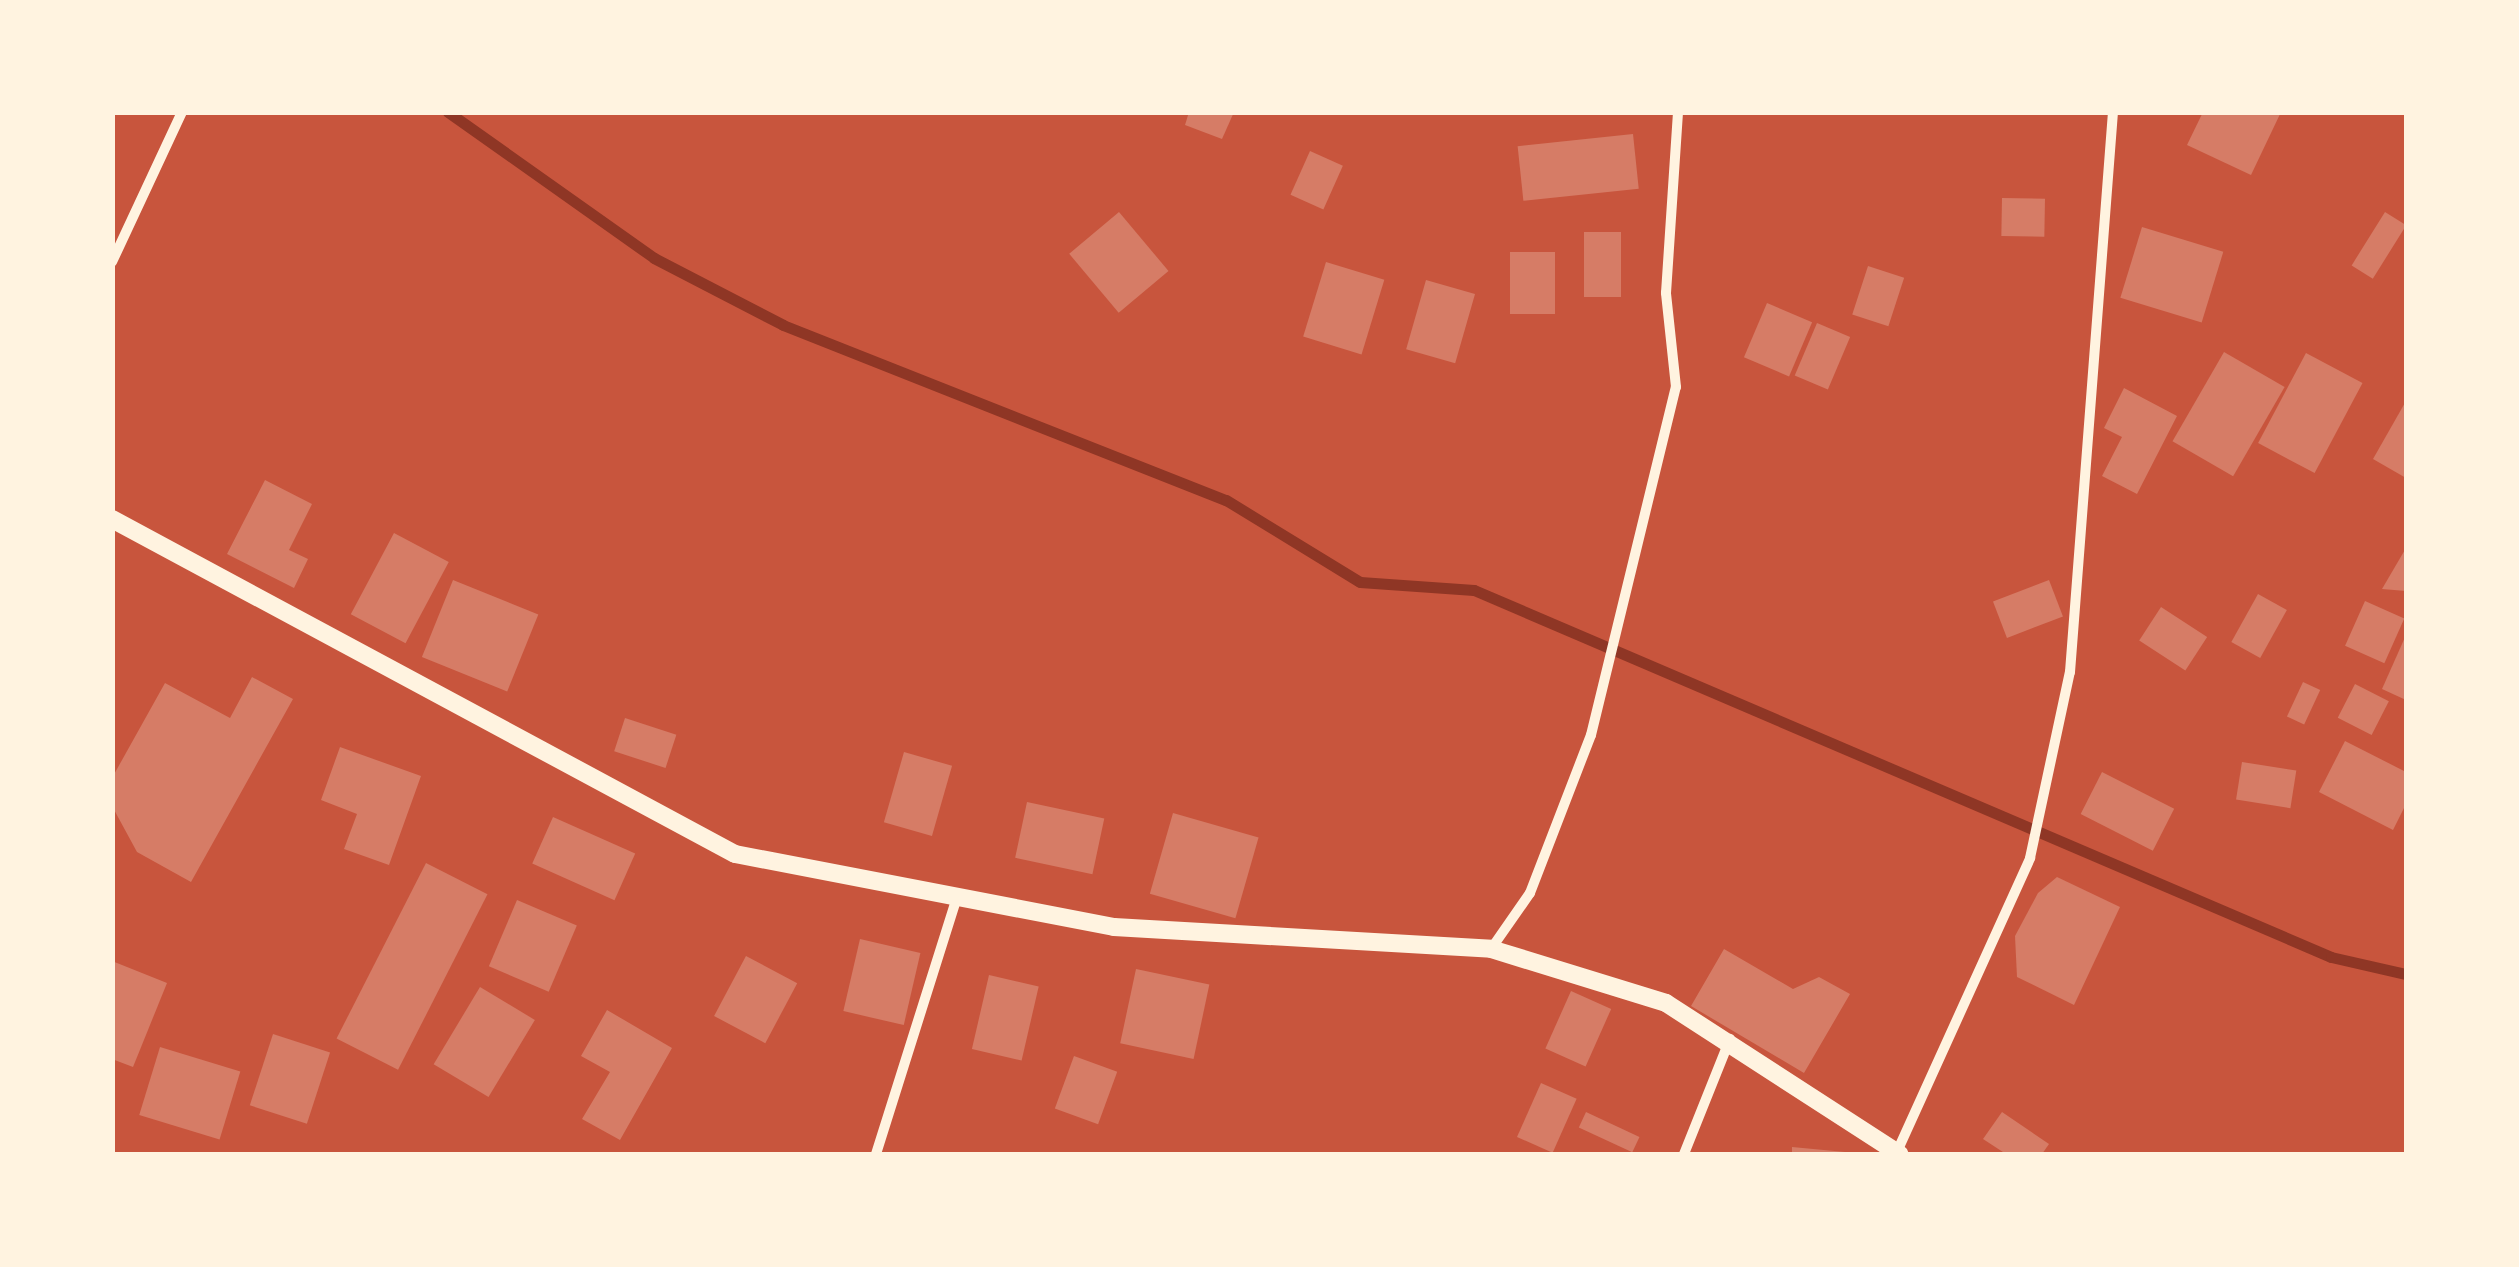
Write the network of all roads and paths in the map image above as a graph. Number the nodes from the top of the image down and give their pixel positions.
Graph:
1 (182, 112) edge
2 (1678, 112) edge
3 (2113, 112) edge
4 (112, 262) edge
5 (112, 518) edge
6 (957, 897) junction
7 (1492, 949) junction
8 (1730, 1039) junction
9 (876, 1154) edge
10 (1684, 1154) edge
11 (1897, 1154) edge

1 - 4 street
2 - 7 street
3 - 11 street
5 - 6 street
6 - 7 street
6 - 9 street
7 - 8 street
8 - 10 street
8 - 11 street

